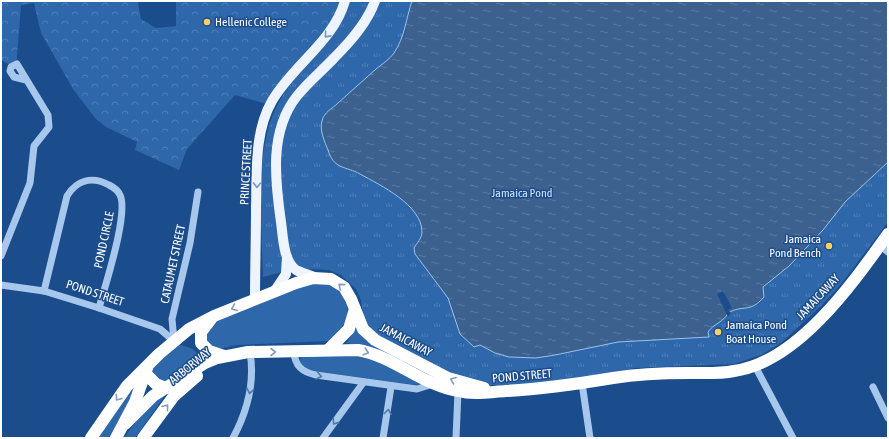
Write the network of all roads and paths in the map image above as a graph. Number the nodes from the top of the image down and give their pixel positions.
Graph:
1 (345, 1) edge
2 (375, 1) edge
3 (26, 80) dead end
4 (198, 192) dead end
5 (888, 234) edge
6 (884, 248) edge
7 (287, 253) junction
8 (1, 256) edge
9 (316, 278) junction
10 (1, 285) edge
11 (44, 291) junction
12 (274, 292) junction
13 (255, 300) junction
14 (99, 308) junction
15 (355, 308) junction
16 (214, 316) junction
17 (174, 341) junction
18 (328, 350) junction
19 (250, 352) junction
20 (294, 352) junction
21 (224, 356) junction
22 (154, 359) junction
23 (755, 366) junction
24 (144, 372) junction
25 (362, 383) junction
26 (582, 383) junction
27 (432, 384) junction
28 (391, 387) junction
29 (873, 387) dead end
30 (166, 388) junction
31 (505, 391) junction
32 (458, 392) junction
33 (888, 418) edge
34 (125, 424) junction
35 (91, 438) edge
36 (116, 438) edge
37 (143, 438) edge
38 (233, 438) edge
39 (323, 438) edge
40 (383, 438) edge
41 (456, 438) edge
42 (590, 438) edge
43 (793, 438) edge

1 -> 13 main road, PRINCE STREET
2 - 7 main road
3 - 8 street
4 - 17 street, CATAUMET STREET
5 - 6 highway, JAMAICAWAY
6 - 23 highway, JAMAICAWAY
7 - 9 main road
7 - 12 main road
9 - 12 highway, JAMAICAWAY
15 -> 9 highway, JAMAICAWAY
10 - 11 street, POND STREET
11 - 14 street, POND STREET
11 - 14 street, POND CIRCLE
12 - 13 highway, JAMAICAWAY
13 -> 16 highway, ARBORWAY
14 - 17 street, POND STREET
15 - 18 highway
31 -> 15 highway, JAMAICAWAY
16 - 17 highway, ARBORWAY
16 - 21 highway
17 - 22 highway, ARBORWAY
18 - 20 highway
18 -> 27 highway
19 -> 20 highway
19 - 21 highway
19 -> 38 street
20 -> 25 street
21 - 30 highway, ARBORWAY
37 -> 21 highway, ARBORWAY
22 - 24 highway, ARBORWAY
22 -> 35 highway, ARBORWAY
23 - 26 highway, POND STREET
23 - 43 street
24 - 30 highway
24 - 34 highway, ARBORWAY
25 - 28 street
25 -> 39 street
26 - 31 highway, POND STREET
26 - 42 street
27 - 28 street
27 - 32 highway, POND STREET
40 -> 28 street
29 - 33 street
30 - 34 highway, ARBORWAY
31 - 32 highway, POND STREET
32 - 41 street
34 - 36 highway, ARBORWAY

